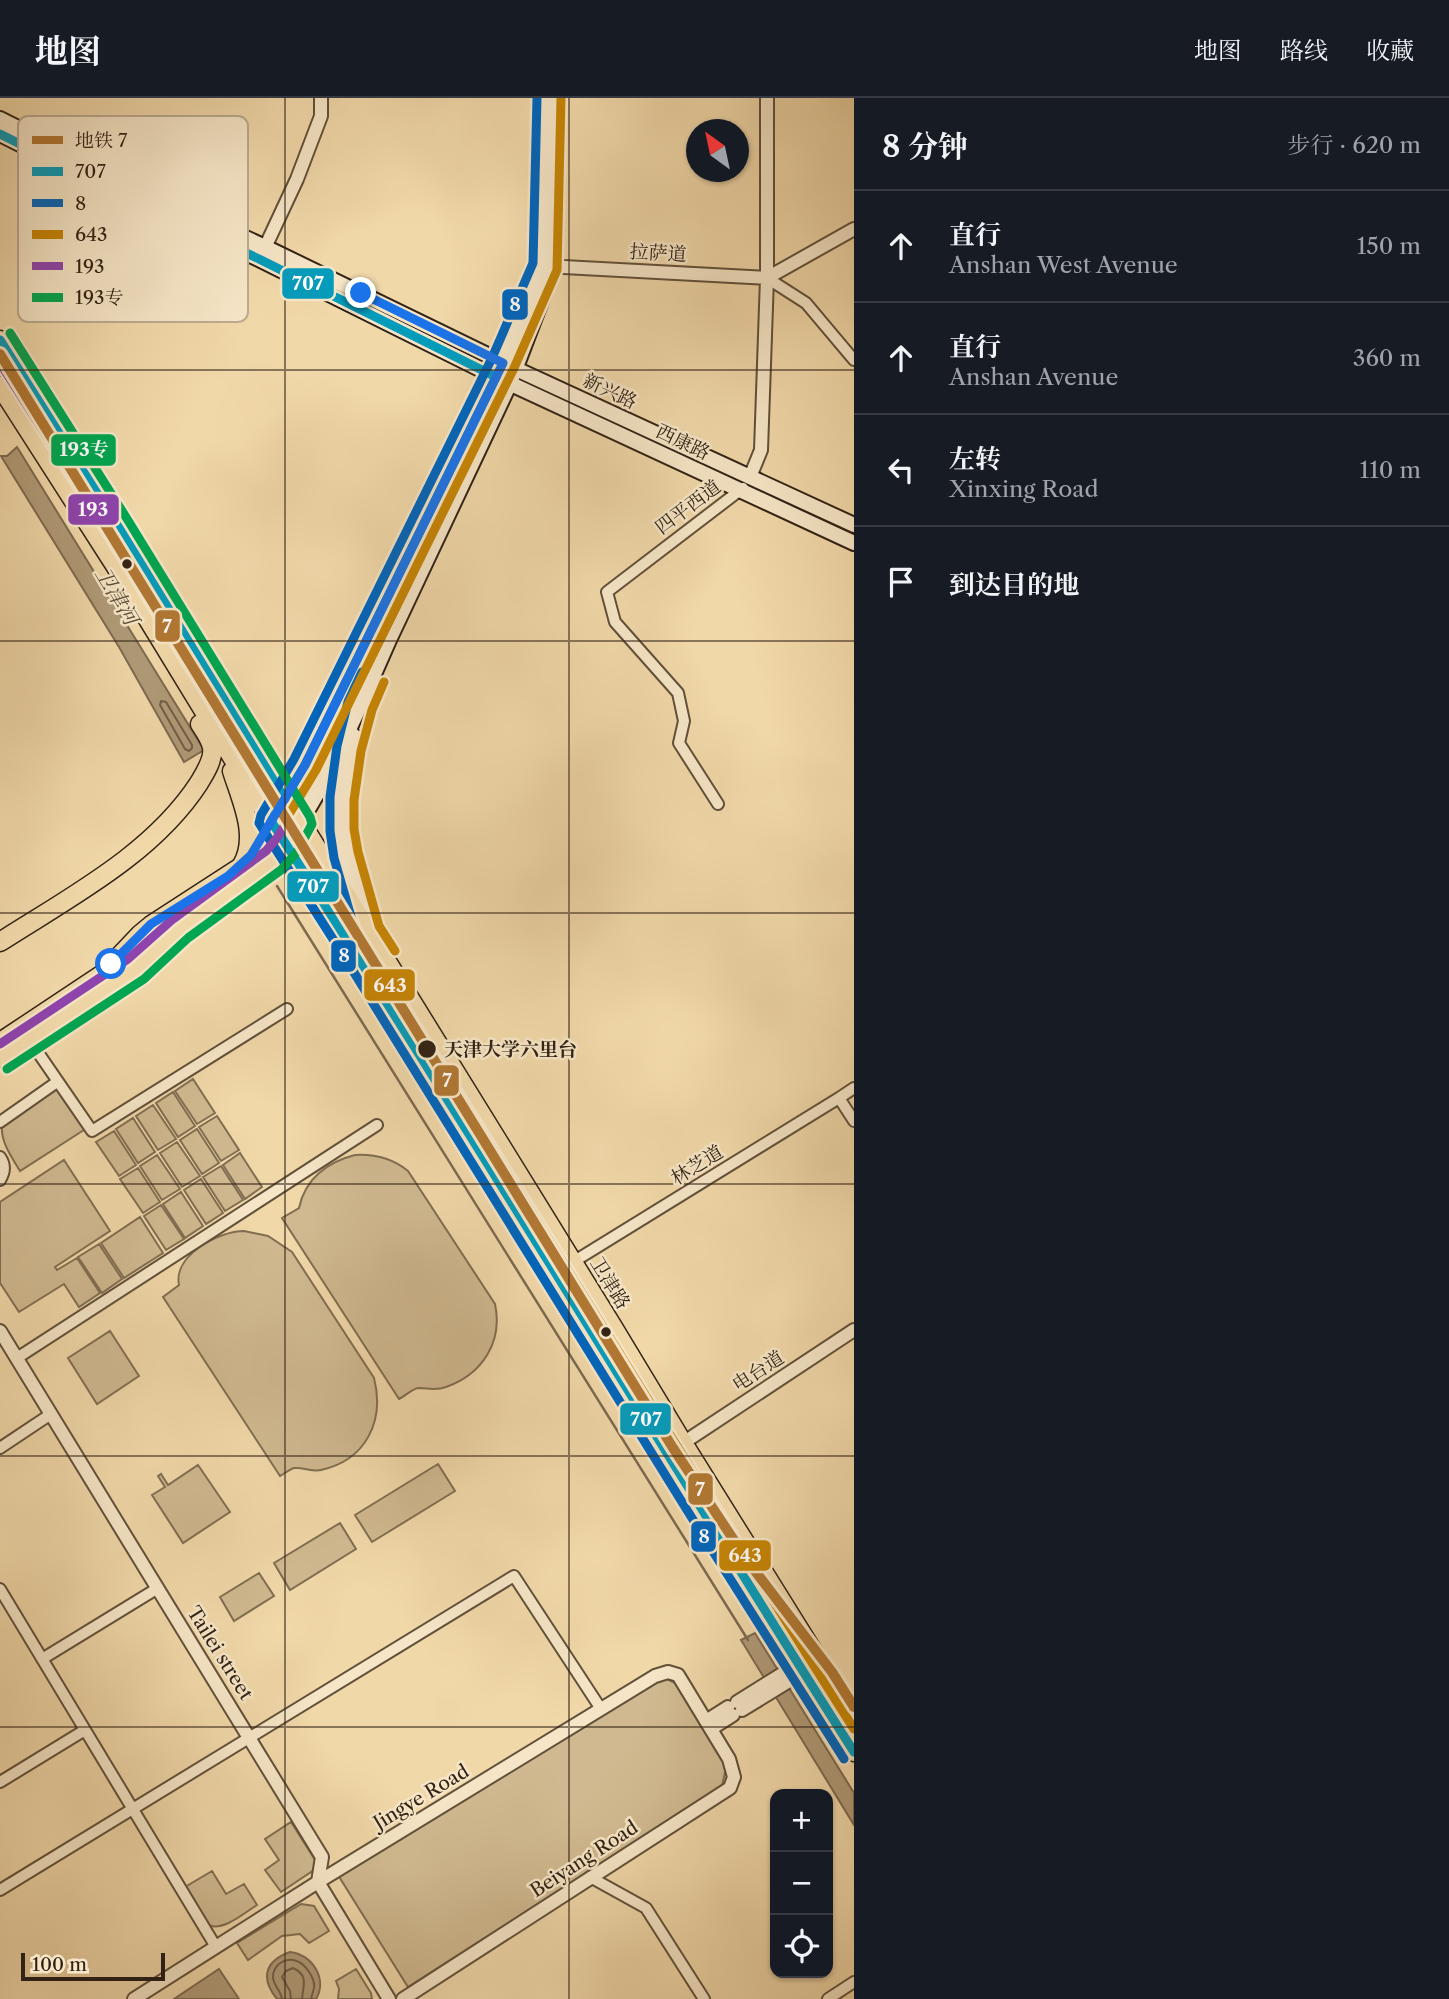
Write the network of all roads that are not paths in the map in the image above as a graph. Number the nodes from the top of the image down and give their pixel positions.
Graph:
1 (321, 98) edge
2 (549, 98) edge
3 (556, 98) edge
4 (767, 98) edge
5 (0, 119) edge
6 (18, 128) edge
7 (0, 134) edge
8 (18, 143) edge
9 (854, 229) edge
10 (248, 246) edge
11 (248, 247) edge
12 (262, 253) junction
13 (550, 266) junction
14 (768, 278) junction
15 (0, 340) edge
16 (854, 360) edge
17 (510, 372) junction
18 (22, 376) junction
19 (496, 377) junction
20 (1, 390) edge
21 (746, 483) junction
22 (854, 526) edge
23 (854, 543) edge
24 (155, 630) junction
25 (360, 706) junction
26 (215, 728) junction
27 (285, 799) junction
28 (718, 804) dead end
29 (271, 821) junction
30 (300, 823) junction
31 (287, 845) junction
32 (242, 865) junction
33 (369, 932) junction
34 (0, 942) edge
35 (287, 1009) dead end
36 (0, 1041) edge
37 (37, 1051) dead end
38 (0, 1059) edge
39 (57, 1082) junction
40 (854, 1088) edge
41 (839, 1098) junction
42 (854, 1121) edge
43 (0, 1122) edge
44 (377, 1125) dead end
45 (0, 1157) edge
46 (0, 1180) edge
47 (573, 1262) junction
48 (0, 1331) edge
49 (854, 1331) edge
50 (17, 1359) junction
51 (51, 1414) junction
52 (683, 1443) junction
53 (0, 1448) edge
54 (158, 1588) junction
55 (0, 1589) edge
56 (816, 1658) junction
57 (42, 1659) junction
58 (801, 1668) junction
59 (601, 1709) junction
60 (854, 1717) edge
61 (708, 1725) junction
62 (85, 1730) junction
63 (249, 1737) junction
64 (854, 1752) edge
65 (0, 1782) edge
66 (132, 1809) junction
67 (590, 1877) junction
68 (318, 1882) junction
69 (0, 1890) edge
70 (216, 1947) junction
71 (854, 1982) edge
72 (134, 1999) edge
73 (390, 1999) edge
74 (403, 1999) edge
75 (704, 1999) edge
76 (828, 1999) edge

1 - 12 street
2 - 13 main road
3 - 13 main road
4 - 14 street
5 - 6 main road
7 - 8 main road
9 - 14 street
10 - 12 main road
11 - 12 main road
12 - 17 main road, 新兴路
12 - 19 main road
13 - 14 street, 拉萨道
13 - 17 main road
14 - 16 street
14 - 21 street
15 - 18 highway, 卫津路
17 - 19 main road
17 - 21 main road, 新兴路
17 - 25 main road
18 - 20 main road
18 - 27 highway, 卫津路
19 - 27 main road
20 - 24 highway
21 - 22 main road, 新兴路
21 - 23 main road
21 - 28 street, 四平西道
24 - 26 highway
24 - 34 highway
25 - 30 main road
25 - 33 main road
26 - 29 highway
26 - 32 highway
27 - 29 main road
27 - 30 highway, 卫津路
29 - 31 highway
29 - 32 main road
30 - 31 main road
30 - 33 highway, 卫津路
31 - 38 main road
31 - 58 highway
32 - 36 main road
33 - 47 highway, 卫津路
35 - 39 street
37 - 39 street
39 - 43 street
40 - 41 street, 林芝道
41 - 42 street
41 - 47 street, 林芝道
44 - 50 street
45 - 46 street
47 - 52 highway, 卫津路
48 - 50 street, Tailei street
49 - 52 street, 电台道
50 - 51 street, Tailei street
51 - 53 street
51 - 54 street, Tailei street
52 - 56 highway, 卫津路
54 - 57 street
54 - 63 street, Tailei street
55 - 57 street
56 - 58 street
56 - 60 highway, 卫津路
57 - 62 street
58 - 61 street
58 - 64 highway
59 - 61 street, Jingye Road
59 - 63 street
59 - 68 street, Jingye Road
61 - 67 street, Beiyang Road
62 - 65 street
62 - 66 street
63 - 66 street
63 - 68 street, Tailei street
66 - 69 street
66 - 70 street
67 - 74 street, Beiyang Road
67 - 75 street
68 - 70 street, Jingye Road
68 - 73 street, Tailei street
70 - 72 street, Jingye Road
71 - 76 street

